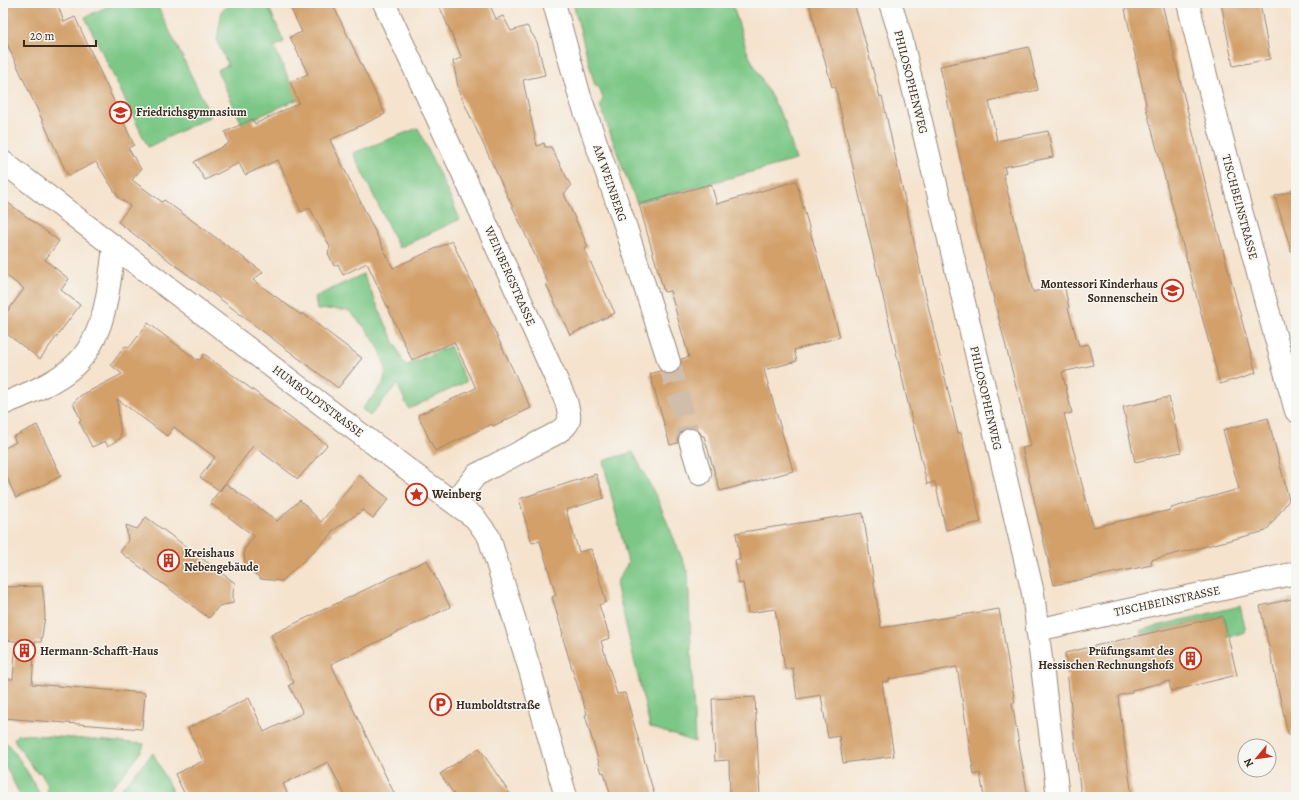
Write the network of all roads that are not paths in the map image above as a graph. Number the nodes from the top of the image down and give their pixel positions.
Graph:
1 (384, 3) edge
2 (554, 3) edge
3 (890, 3) edge
4 (1188, 3) edge
5 (3, 162) edge
6 (114, 246) junction
7 (669, 362) tunnel mouth
8 (3, 404) edge
9 (1296, 411) edge
10 (690, 440) tunnel mouth
11 (700, 474) dead end
12 (454, 502) junction
13 (1296, 573) edge
14 (1037, 630) junction
15 (566, 797) edge
16 (1058, 797) edge

1 - 12 street, WEINBERGSTRASSE
2 - 7 street, AM WEINBERG
3 - 14 street, PHILOSOPHENWEG
4 - 9 street, TISCHBEINSTRASSE
5 - 6 street, HUMBOLDTSTRASSE
6 - 8 street
6 - 12 street, HUMBOLDTSTRASSE
10 - 11 street
12 - 15 street, HUMBOLDTSTRASSE
13 - 14 street, TISCHBEINSTRASSE
14 - 16 street, PHILOSOPHENWEG

